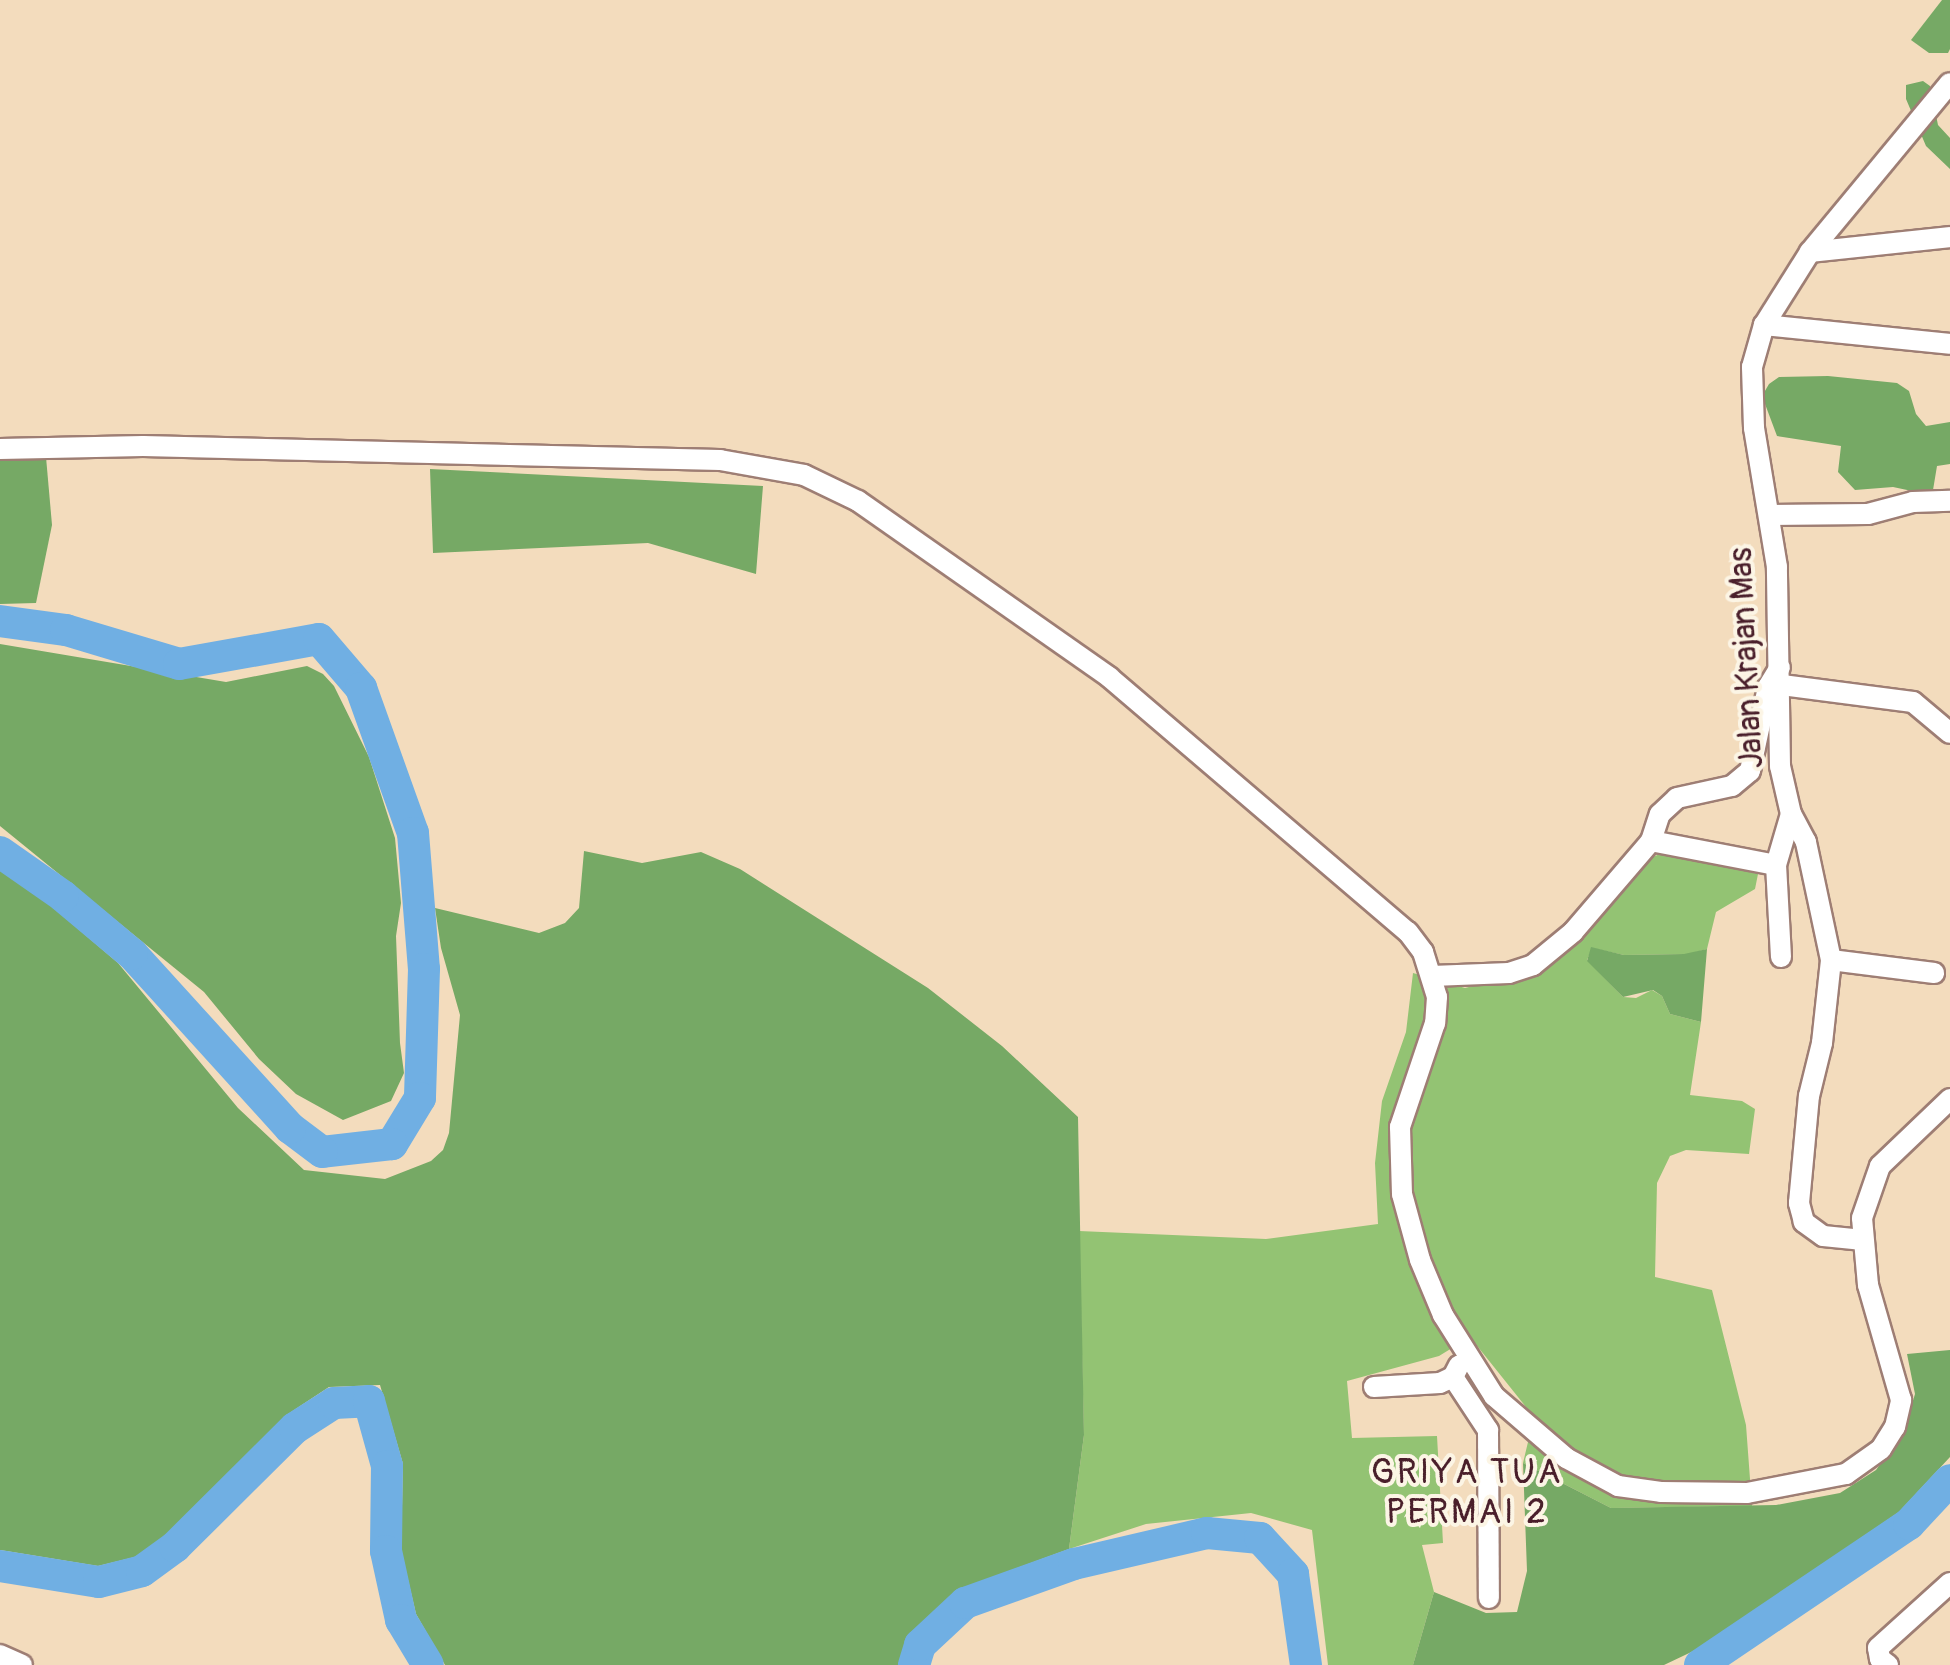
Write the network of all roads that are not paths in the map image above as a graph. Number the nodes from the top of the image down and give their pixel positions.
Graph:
1 (1950, 83) edge
2 (1950, 237) edge
3 (1810, 252) junction
4 (1764, 325) junction
5 (1950, 344) edge
6 (0, 449) edge
7 (1950, 501) edge
8 (1768, 515) junction
9 (1781, 675) junction
10 (1950, 733) edge
11 (1791, 814) junction
12 (1651, 842) junction
13 (1776, 865) junction
14 (1781, 958) dead end
15 (1831, 960) junction
16 (1934, 974) dead end
17 (1432, 976) junction
18 (1950, 1099) edge
19 (1863, 1240) junction
20 (1464, 1354) junction
21 (1452, 1377) junction
22 (1374, 1386) dead end
23 (1950, 1584) edge
24 (1489, 1598) dead end
25 (0, 1655) edge
26 (22, 1665) edge
27 (1888, 1665) edge

1 - 3 street, Jalan Krajan Mas
2 - 3 street
3 - 4 street, Jalan Krajan Mas
4 - 5 street
4 - 8 street, Jalan Krajan Mas
6 - 17 street
7 - 8 street
8 - 9 street, Jalan Krajan Mas
9 - 10 street
9 - 11 street, Jalan Krajan Mas
9 - 12 street
11 - 13 street
11 - 15 street, Jalan Krajan Mas
12 - 13 street
12 - 17 street
13 - 14 street
15 - 16 street
15 - 19 street, Jalan Krajan Mas
17 - 20 street
18 - 19 street
19 - 20 street
20 - 21 street
21 - 22 street
21 - 24 street
23 - 27 street
25 - 26 street

